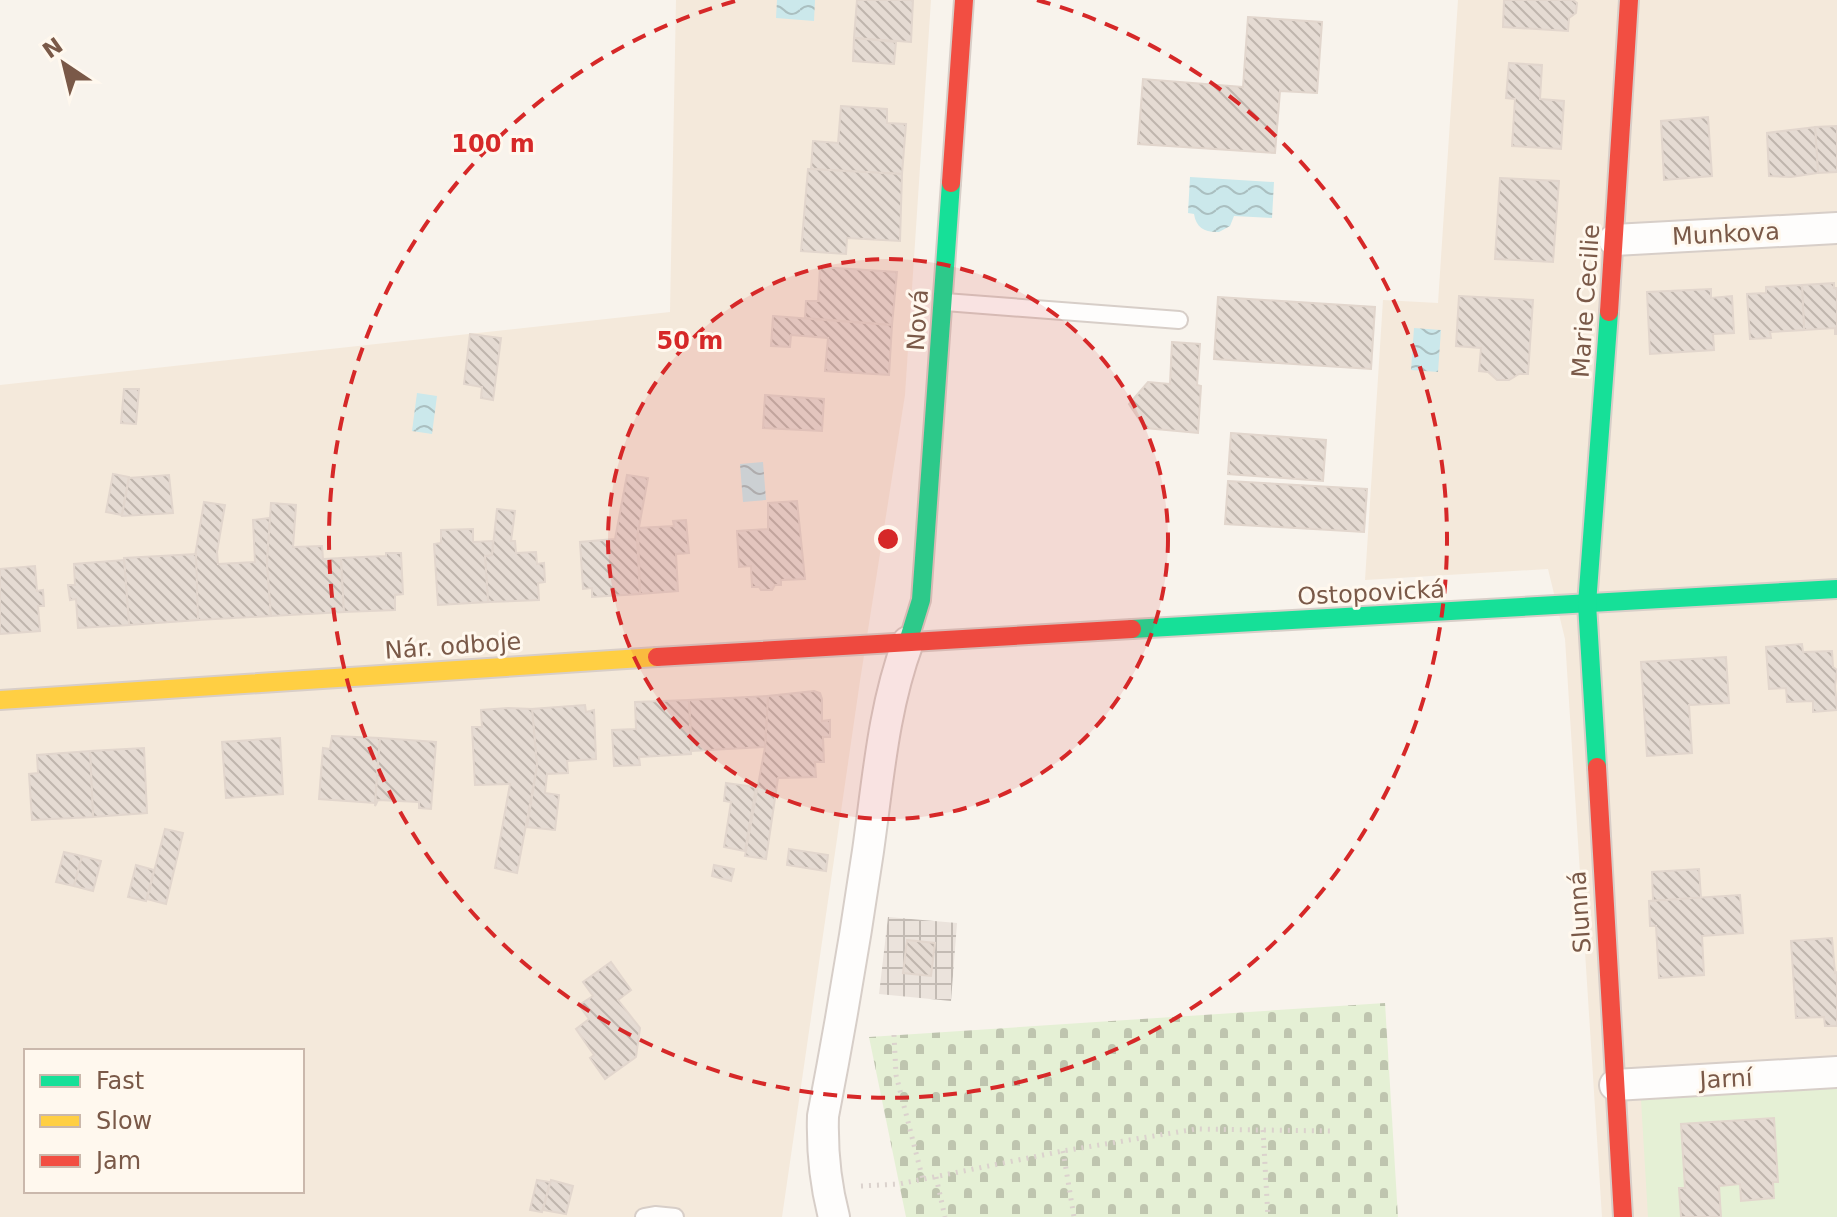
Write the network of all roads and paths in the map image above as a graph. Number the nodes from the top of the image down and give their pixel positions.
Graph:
1 (964, 0) edge
2 (1629, 0) edge
3 (1837, 228) edge
4 (1614, 240) junction
5 (943, 302) junction
6 (1179, 320) dead end
7 (1837, 589) edge
8 (1587, 604) junction
9 (908, 642) junction
10 (0, 700) edge
11 (894, 1035) dead end
12 (1837, 1072) edge
13 (1615, 1085) junction
14 (1263, 1130) junction
15 (1331, 1131) dead end
16 (1063, 1151) junction
17 (936, 1177) junction
18 (923, 1180) junction
19 (826, 1187) junction
20 (644, 1217) edge
21 (675, 1217) edge
22 (834, 1217) edge
23 (945, 1217) edge
24 (1074, 1217) edge
25 (1268, 1217) edge
26 (1623, 1217) edge

1 - 5 street, Nová
2 - 4 street, Marie Cecilie
3 - 4 street, Munkova
4 - 8 street, Marie Cecilie
5 - 6 lane
5 - 9 street, Nová
7 - 8 street, Ostopovická
8 - 9 street, Ostopovická
8 - 13 street, Slunná
9 - 10 street, Nár. odboje
9 - 19 street
11 - 18 path
12 - 13 street, Jarní
13 - 26 street, Slunná
14 - 15 path
14 - 16 path
14 - 25 path
16 - 17 path
16 - 24 path
17 - 18 path
17 - 23 path
18 - 19 path
19 - 22 street
20 - 21 lane

